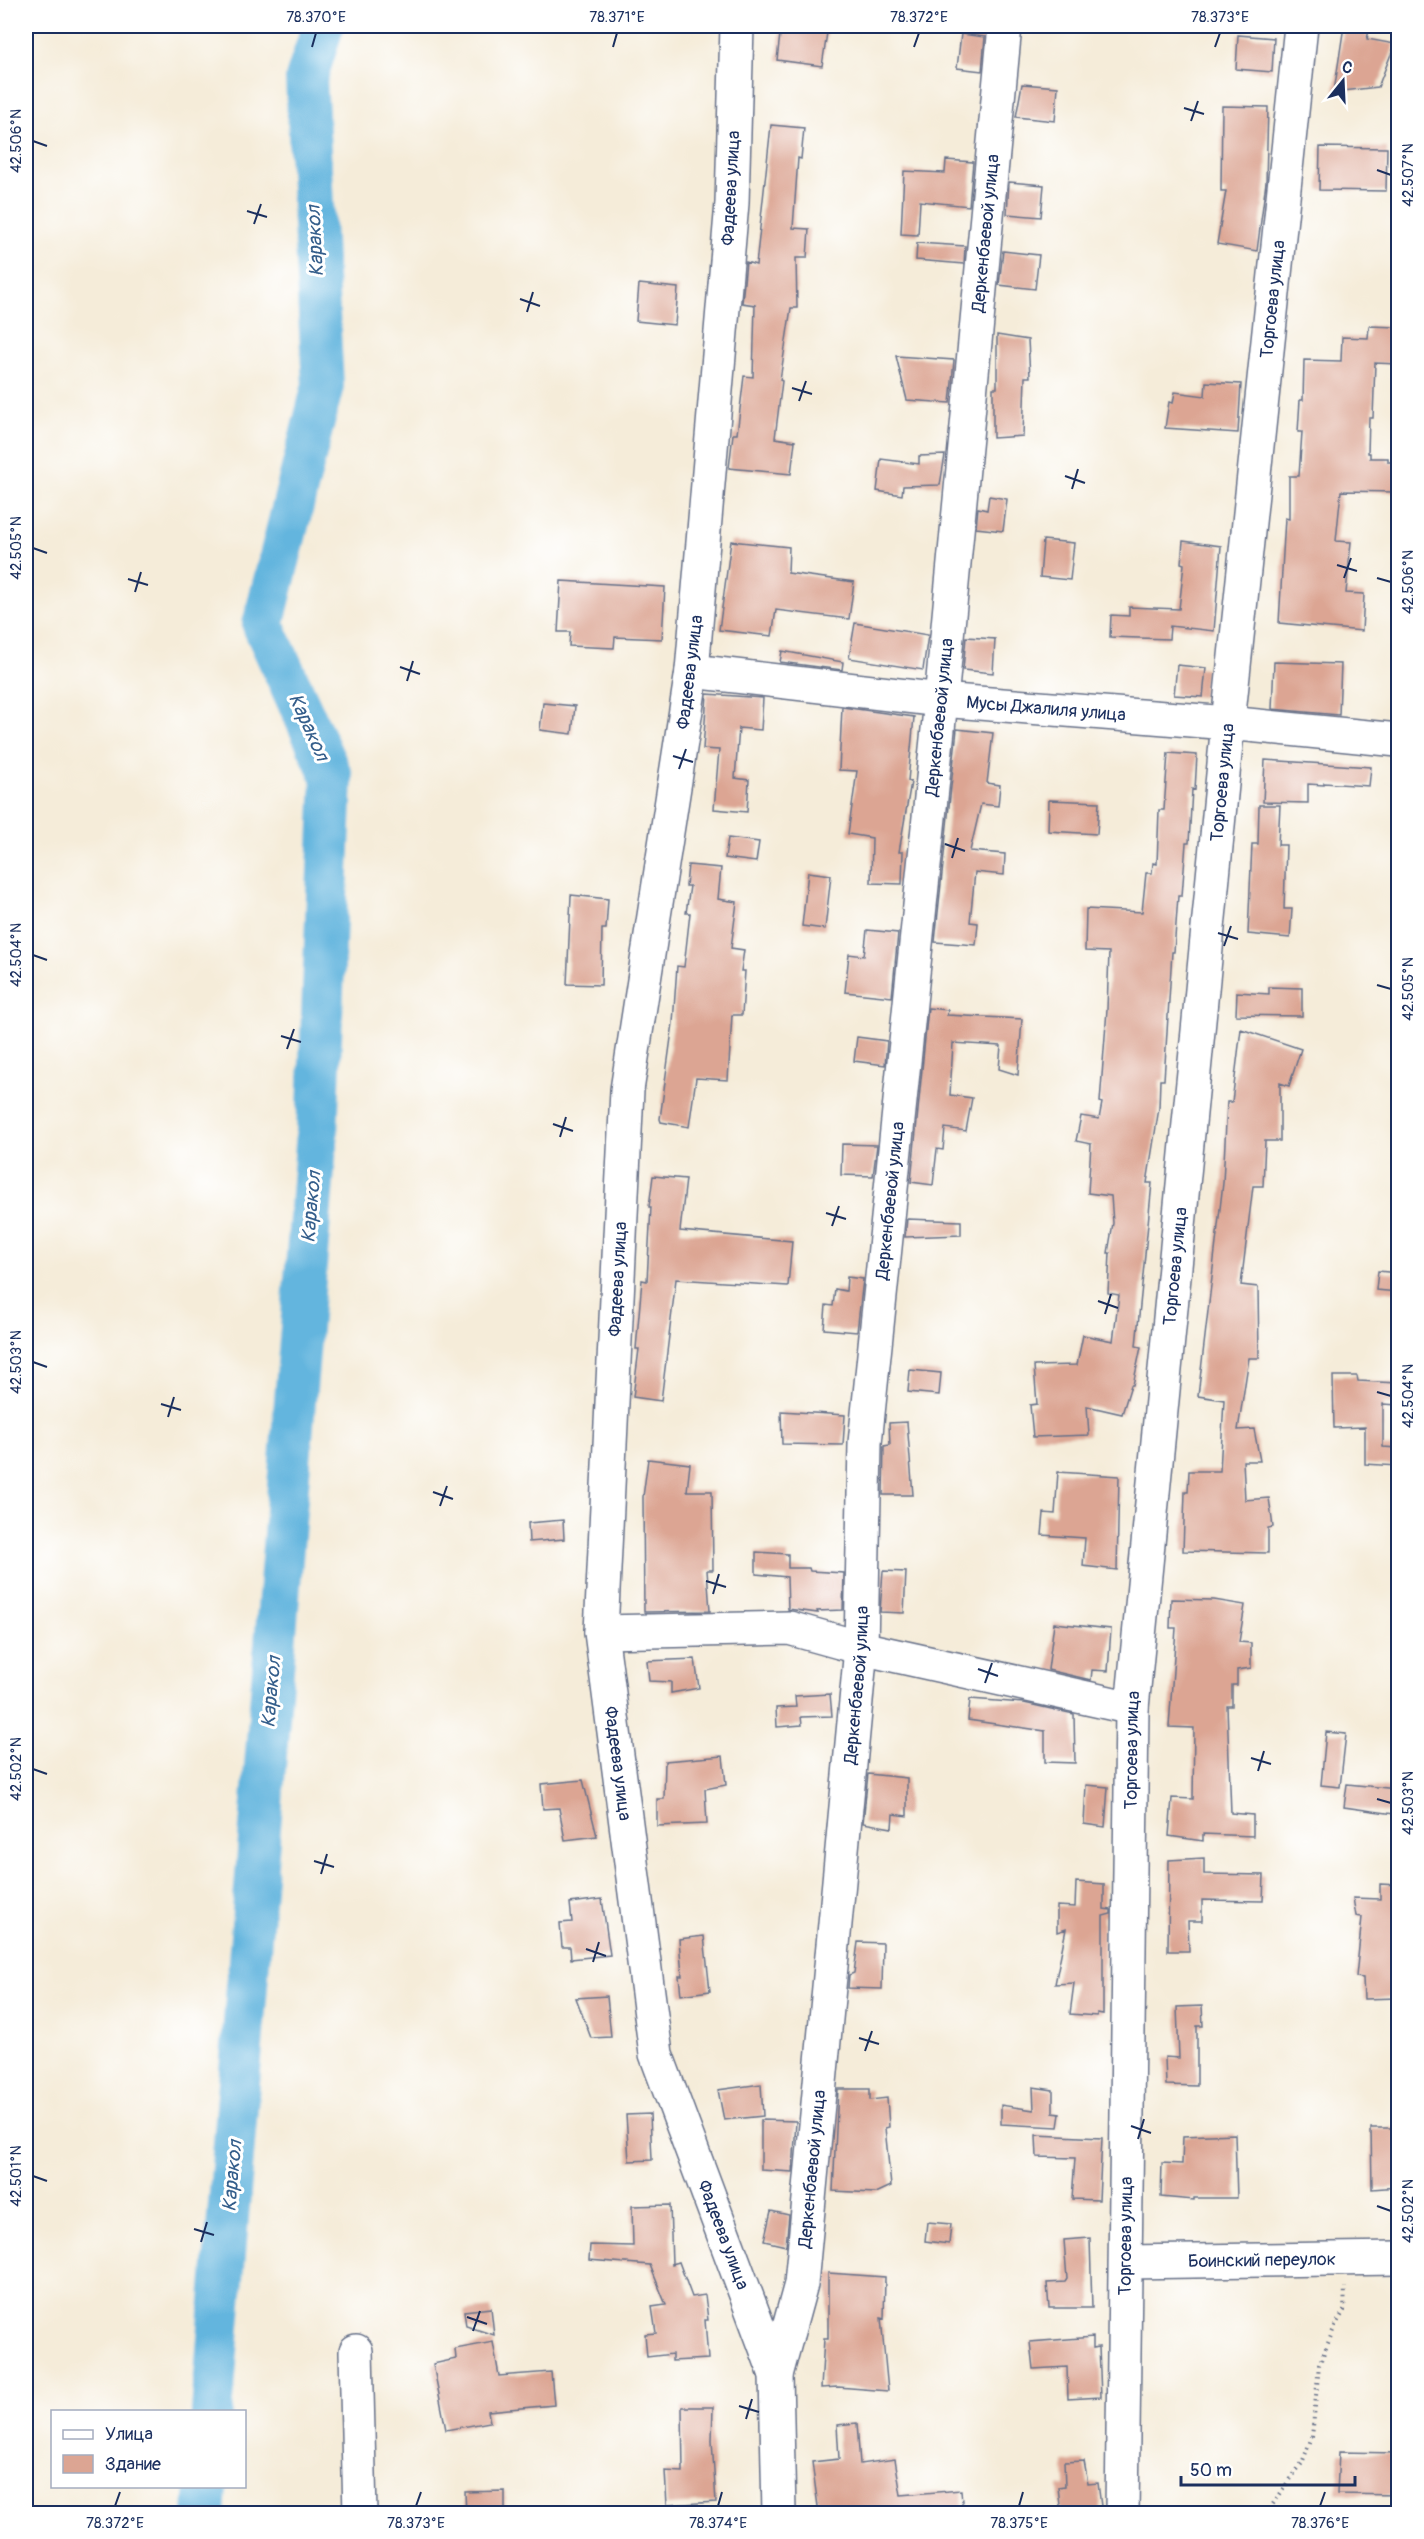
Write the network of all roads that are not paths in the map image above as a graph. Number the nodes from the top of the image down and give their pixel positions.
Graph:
1 (737, 26) edge
2 (1005, 26) edge
3 (1301, 26) edge
4 (692, 671) junction
5 (941, 700) junction
6 (1228, 723) junction
7 (1398, 740) edge
8 (601, 1632) junction
9 (861, 1648) junction
10 (1132, 1708) junction
11 (1398, 2258) edge
12 (1126, 2262) junction
13 (356, 2351) dead end
14 (776, 2375) junction
15 (360, 2514) edge
16 (779, 2514) edge
17 (1122, 2514) edge

1 - 4 street, Фадеева улица
2 - 5 street, Деркенбаевой улица
3 - 6 street, Торгоева улица
4 - 5 street, Мусы Джалиля улица
4 - 8 street, Фадеева улица
5 - 6 street, Мусы Джалиля улица
5 - 9 street, Деркенбаевой улица
6 - 7 street, Мусы Джалиля улица
6 - 10 street, Торгоева улица
8 - 9 street
8 - 14 street, Фадеева улица
9 - 10 street
9 - 14 street, Деркенбаевой улица
10 - 12 street, Торгоева улица
11 - 12 street, Боинский переулок
12 - 17 street, Торгоева улица
13 - 15 street
14 - 16 street, Фадеева улица

